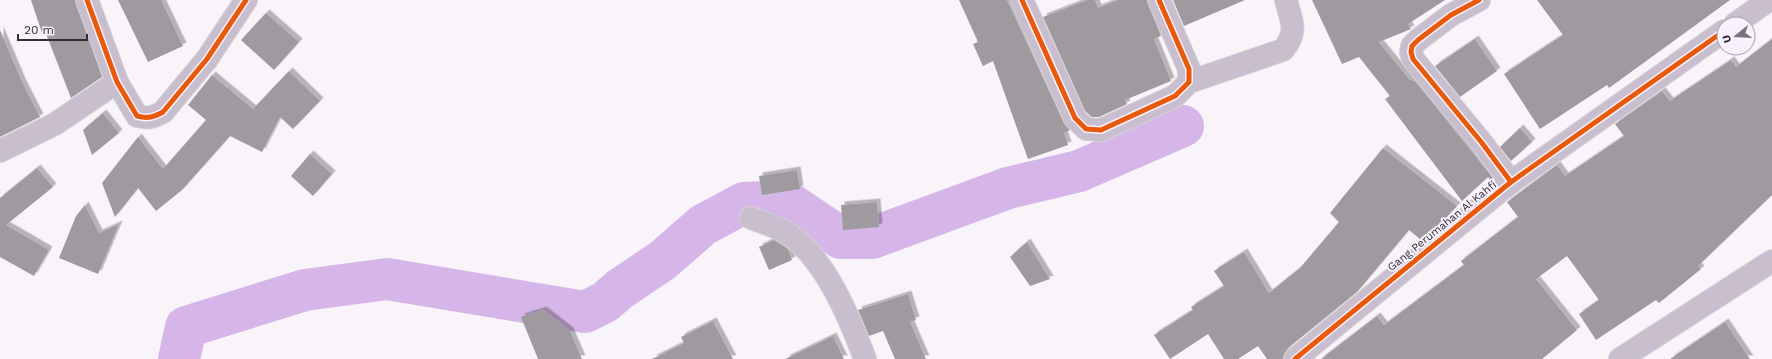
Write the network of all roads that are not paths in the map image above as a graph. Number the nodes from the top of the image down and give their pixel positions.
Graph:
1 (87, 0) edge
2 (246, 0) edge
3 (1022, 0) edge
4 (1160, 0) edge
5 (1286, 0) edge
6 (1479, 0) edge
7 (1769, 0) edge
8 (1746, 16) edge
9 (1716, 37) edge
10 (117, 82) junction
11 (1190, 82) junction
12 (0, 151) edge
13 (1510, 182) junction
14 (751, 218) dead end
15 (1772, 261) edge
16 (865, 359) edge
17 (1295, 359) edge
18 (1620, 359) edge

1 - 10 street
2 - 10 street
3 - 11 street
4 - 11 street
5 - 11 street
6 - 13 street
7 - 8 street
9 - 13 street, Gang Perumahan Al Kahfi
10 - 12 street
13 - 17 street, Gang Perumahan Al Kahfi
14 - 16 street
15 - 18 street

